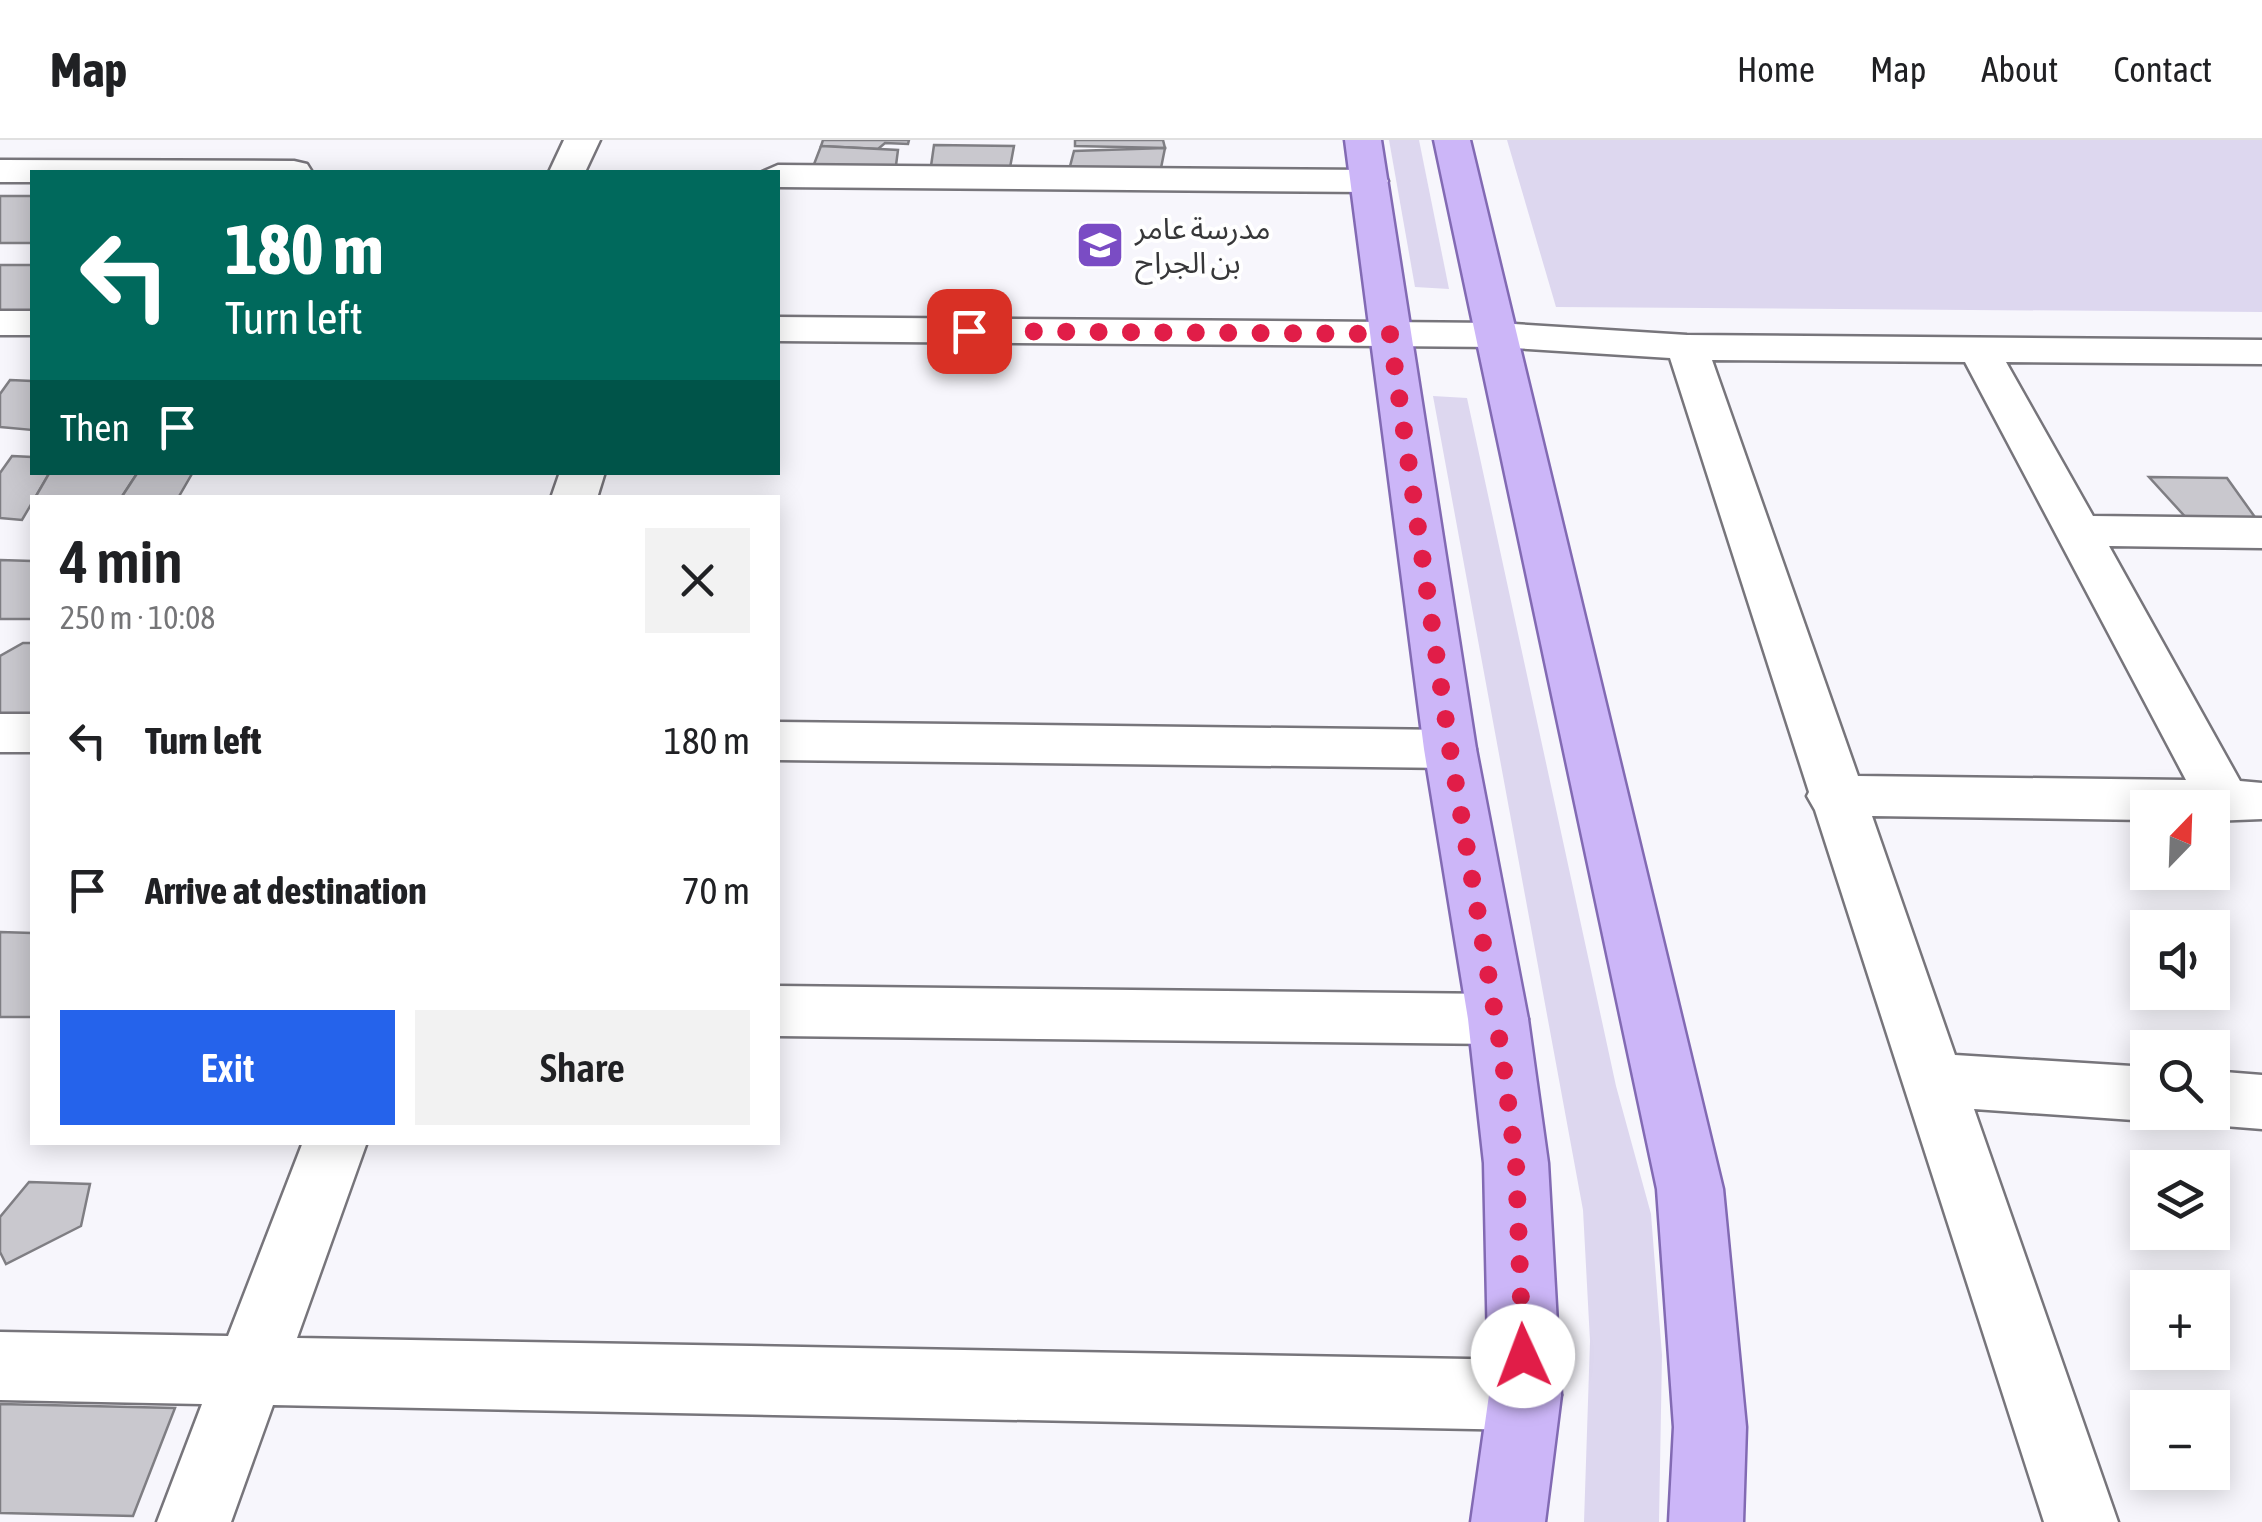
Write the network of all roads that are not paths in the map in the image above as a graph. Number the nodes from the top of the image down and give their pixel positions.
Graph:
1 (288, 140) edge
2 (582, 140) edge
3 (1055, 140) edge
4 (1452, 140) edge
5 (1367, 160) edge
6 (758, 168) edge
7 (0, 170) edge
8 (30, 170) edge
9 (267, 170) edge
10 (568, 170) edge
11 (1052, 178) junction
12 (0, 323) edge
13 (30, 323) edge
14 (780, 330) edge
15 (1390, 334) junction
16 (1498, 335) junction
17 (1687, 347) junction
18 (1979, 350) junction
19 (2262, 352) edge
20 (2078, 530) junction
21 (2262, 533) edge
22 (0, 733) edge
23 (30, 733) edge
24 (780, 741) edge
25 (1450, 749) junction
26 (1834, 796) junction
27 (2243, 801) edge
28 (780, 1010) edge
29 (1498, 1019) junction
30 (1930, 1080) junction
31 (2130, 1093) edge
32 (2230, 1099) edge
33 (2262, 1102) edge
34 (334, 1145) edge
35 (0, 1366) edge
36 (251, 1370) junction
37 (1525, 1395) junction
38 (194, 1522) edge
39 (1508, 1522) edge
40 (1706, 1522) edge
41 (2080, 1522) edge

1 - 9 street
2 - 10 street
3 - 11 street
4 - 16 main road
5 - 11 street
5 - 15 main road
6 - 11 street
7 - 8 street
12 - 13 street
14 - 15 street
15 - 16 street
15 - 25 main road
16 - 17 street
16 - 40 main road
17 - 18 street
17 - 26 street
18 - 19 street
18 - 20 street
20 - 21 street
20 - 27 street
22 - 23 street
24 - 25 street
25 - 29 main road
26 - 27 street
26 - 30 street
28 - 29 street
29 - 37 main road
30 - 31 street
30 - 41 street
32 - 33 street
34 - 36 street
35 - 36 street
36 - 37 street
36 - 38 street
37 - 39 main road

